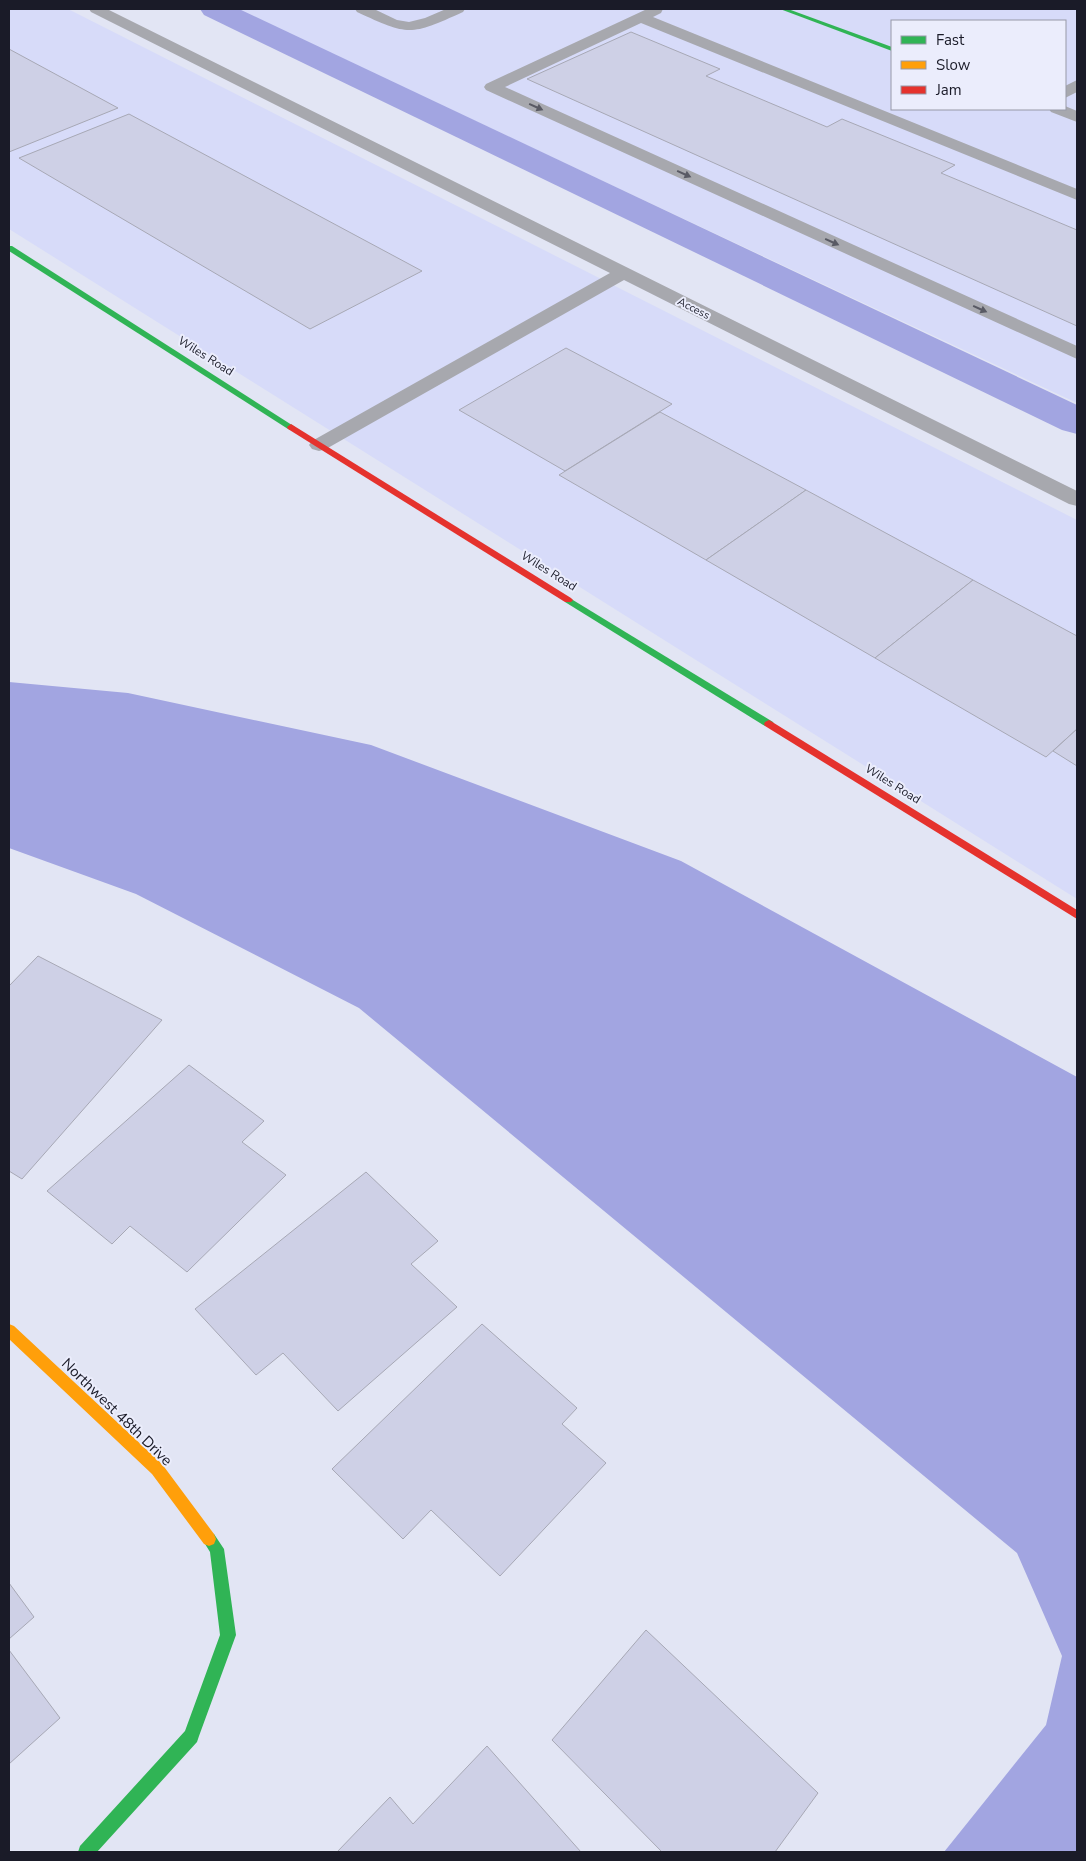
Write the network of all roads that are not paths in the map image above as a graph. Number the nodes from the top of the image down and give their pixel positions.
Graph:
1 (96, 9) edge
2 (458, 9) edge
3 (659, 9) edge
4 (783, 9) edge
5 (368, 10) edge
6 (639, 17) junction
7 (891, 49) edge
8 (1077, 86) edge
9 (1066, 92) edge
10 (1060, 110) edge
11 (1077, 117) edge
12 (1077, 195) edge
13 (9, 248) edge
14 (623, 273) junction
15 (1077, 353) edge
16 (319, 445) junction
17 (1077, 499) edge
18 (1077, 915) edge
19 (9, 1330) edge
20 (86, 1852) edge

1 - 14 street, Access
2 - 5 street
3 - 6 street
4 - 7 street
6 - 12 street
6 -> 15 street
8 - 9 street
10 - 11 street
13 - 16 street, Wiles Road
14 - 16 street
14 - 17 street, Access
16 - 18 street, Wiles Road
19 - 20 street, Northwest 48th Drive

